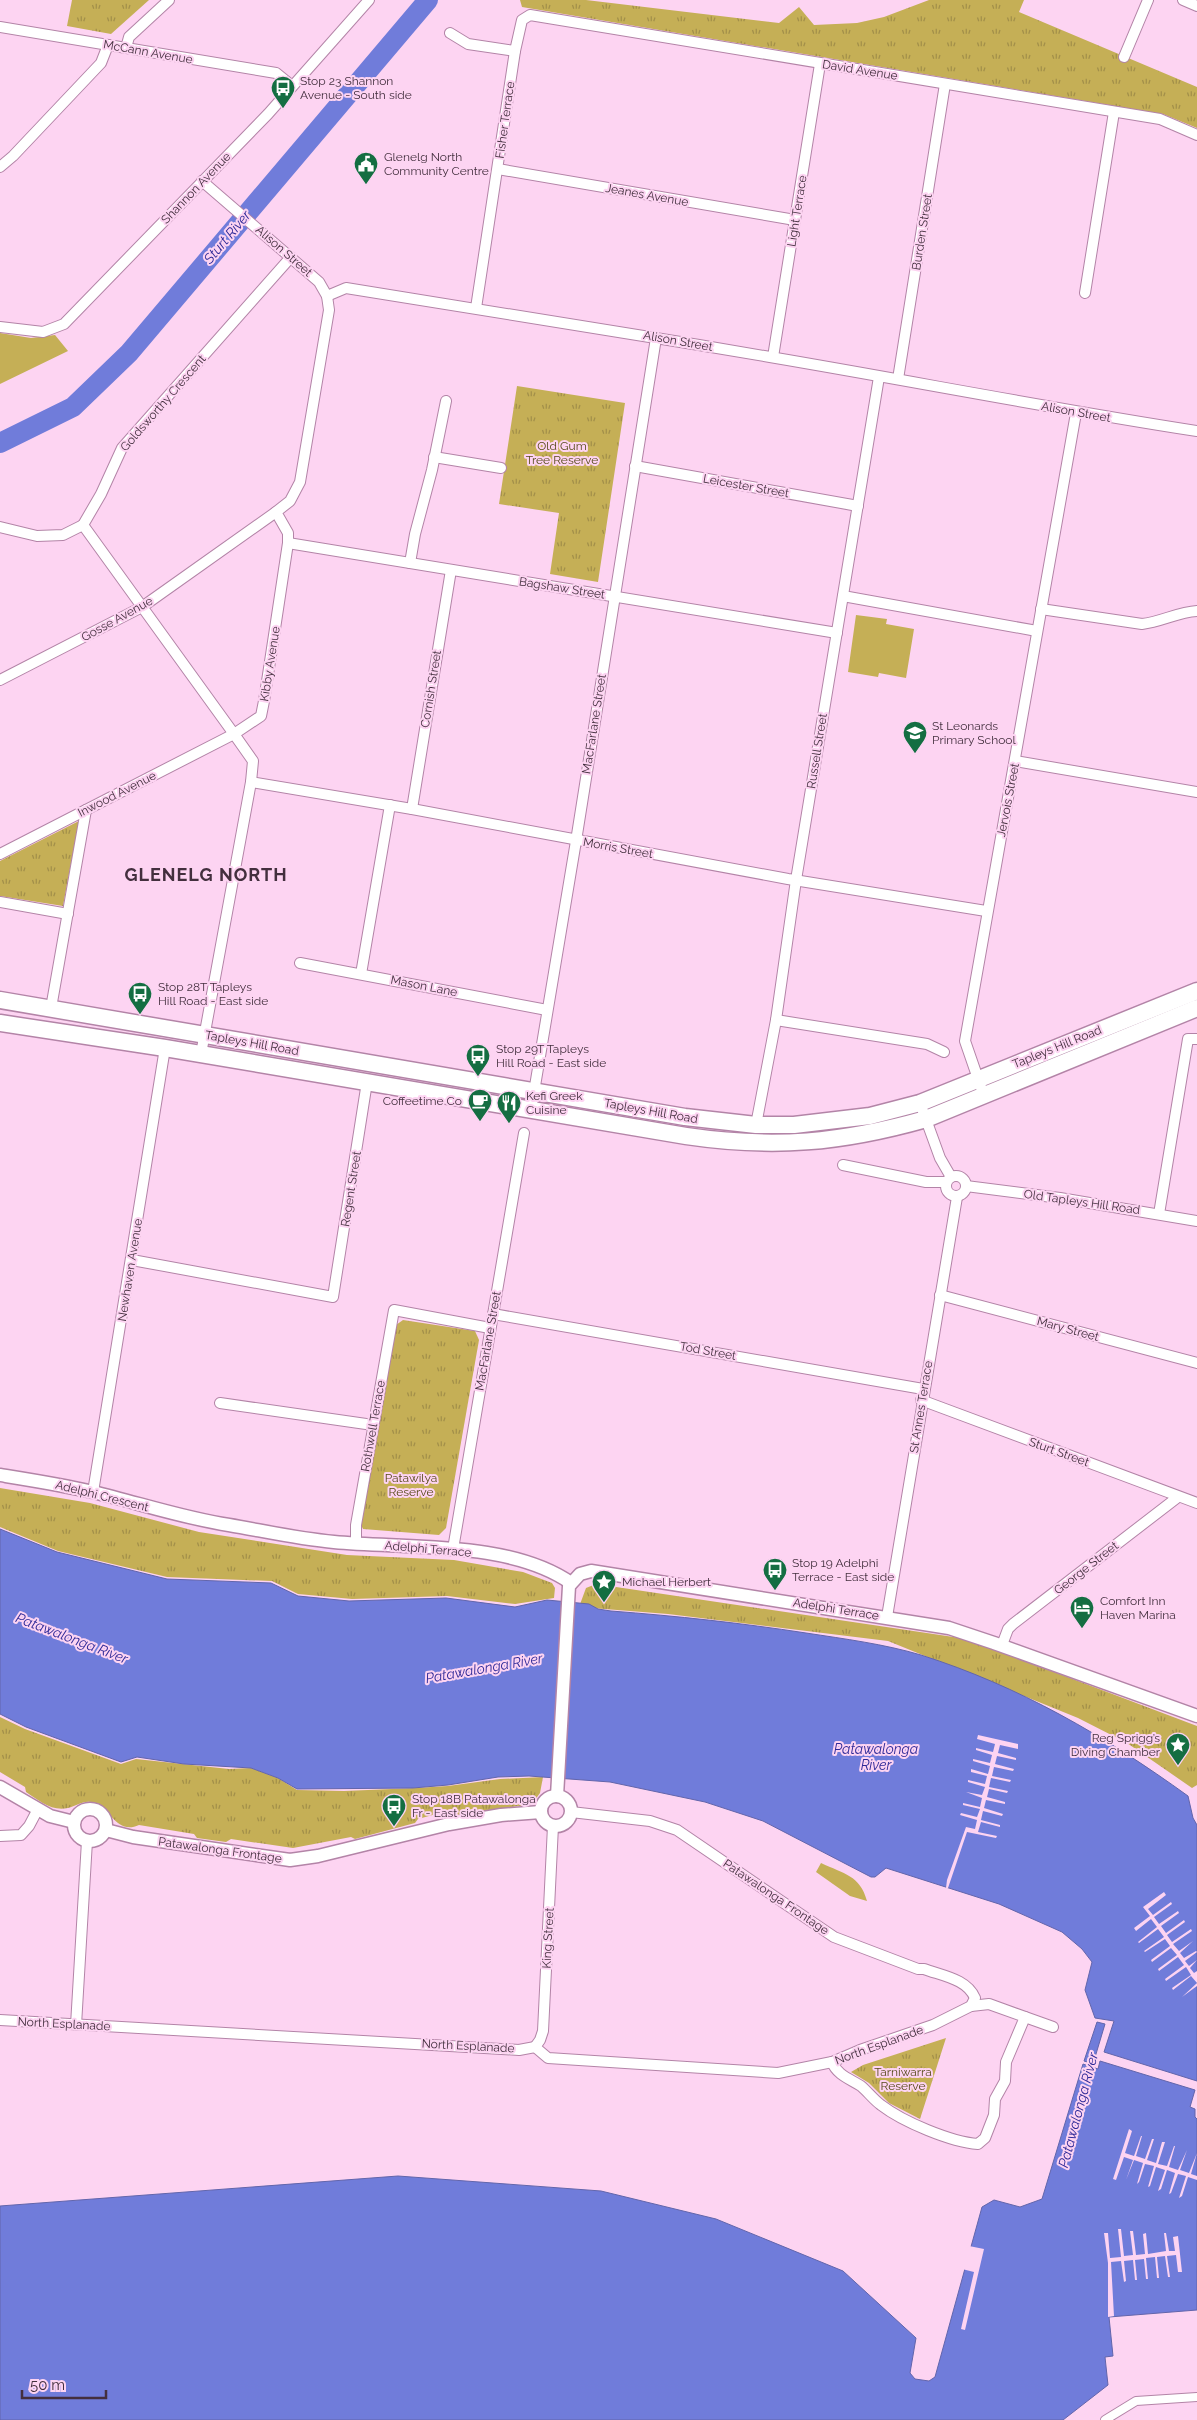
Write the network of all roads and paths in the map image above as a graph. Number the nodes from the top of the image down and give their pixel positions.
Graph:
1 (169, 0) edge
2 (369, 0) edge
3 (1148, 0) edge
4 (1183, 0) edge
5 (1197, 6) edge
6 (522, 20) joint
7 (0, 27) edge
8 (450, 32) dead end
9 (108, 45) junction
10 (126, 48) junction
11 (515, 51) junction
12 (1124, 57) dead end
13 (820, 64) junction
14 (945, 84) junction
15 (292, 86) junction
16 (1114, 112) junction
17 (1197, 135) edge
18 (0, 167) edge
19 (498, 170) junction
20 (202, 181) junction
21 (795, 220) junction
22 (291, 257) junction
23 (1085, 292) dead end
24 (327, 296) junction
25 (476, 308) junction
26 (0, 327) edge
27 (656, 338) junction
28 (773, 357) junction
29 (879, 377) junction
30 (898, 379) junction
31 (446, 401) dead end
32 (1076, 412) junction
33 (1197, 431) edge
34 (434, 457) junction
35 (635, 466) junction
36 (501, 468) dead end
37 (858, 506) junction
38 (276, 512) junction
39 (83, 525) junction
40 (0, 528) edge
41 (288, 543) junction
42 (410, 563) junction
43 (451, 570) junction
44 (614, 596) junction
45 (843, 596) junction
46 (142, 608) junction
47 (1041, 609) junction
48 (1197, 611) edge
49 (1037, 630) junction
50 (837, 633) junction
51 (0, 680) edge
52 (234, 734) junction
53 (1015, 761) junction
54 (251, 782) junction
55 (1197, 792) edge
56 (390, 805) junction
57 (412, 809) junction
58 (86, 810) junction
59 (576, 841) junction
60 (0, 854) edge
61 (796, 880) junction
62 (0, 902) edge
63 (986, 911) junction
64 (68, 914) junction
65 (300, 963) dead end
66 (361, 974) junction
67 (1197, 990) edge
68 (0, 1000) edge
69 (51, 1008) junction
70 (1197, 1008) edge
71 (548, 1010) junction
72 (776, 1020) junction
73 (0, 1023) edge
74 (204, 1035) junction
75 (1197, 1039) edge
76 (165, 1048) junction
77 (944, 1052) dead end
78 (201, 1054) junction
79 (978, 1079) junction
80 (367, 1082) junction
81 (534, 1091) junction
82 (984, 1096) junction
83 (920, 1103) junction
84 (531, 1110) junction
85 (926, 1118) junction
86 (756, 1125) junction
87 (524, 1133) dead end
88 (842, 1164) dead end
89 (949, 1180) junction
90 (966, 1186) junction
91 (956, 1196) junction
92 (1158, 1214) junction
93 (1197, 1221) edge
94 (132, 1260) junction
95 (940, 1295) junction
96 (492, 1314) junction
97 (490, 1328) junction
98 (1197, 1362) edge
99 (923, 1389) junction
100 (921, 1400) junction
101 (220, 1403) dead end
102 (373, 1425) junction
103 (0, 1475) edge
104 (93, 1492) junction
105 (1178, 1496) junction
106 (1197, 1503) edge
107 (202, 1521) joint
108 (356, 1543) junction
109 (452, 1549) junction
110 (571, 1582) junction
111 (887, 1617) junction
112 (1002, 1645) junction
113 (1197, 1716) edge
114 (0, 1787) edge
115 (557, 1791) junction
116 (38, 1809) junction
117 (541, 1812) junction
118 (571, 1812) junction
119 (74, 1822) junction
120 (553, 1826) junction
121 (106, 1830) junction
122 (0, 1836) edge
123 (86, 1840) junction
124 (972, 1998) junction
125 (989, 2004) junction
126 (1025, 2017) junction
127 (0, 2020) edge
128 (76, 2025) junction
129 (1053, 2027) dead end
130 (535, 2047) junction
131 (832, 2062) junction
132 (1197, 2397) edge
133 (1105, 2420) edge

1 - 10 street
2 - 15 street, Shannon Avenue
3 - 12 street
4 - 5 street
6 - 11 street, Fisher Terrace
6 - 13 street, David Avenue
7 - 9 street, McCann Avenue
8 - 11 street
9 - 10 street, McCann Avenue
9 - 18 street
10 - 15 street, McCann Avenue
11 - 19 street, Fisher Terrace
13 - 14 street, David Avenue
13 - 21 street, Light Terrace
14 - 16 street, David Avenue
14 - 30 street, Burden Street
15 - 20 street, Shannon Avenue
16 - 17 street, David Avenue
16 - 23 street
19 - 21 street, Jeanes Avenue
19 - 25 street, Fisher Terrace
20 - 22 street, Alison Street
20 - 26 street, Shannon Avenue
21 - 28 street, Light Terrace
22 - 24 street, Alison Street
22 - 39 street, Goldsworthy Crescent
24 - 25 street, Alison Street
24 - 38 street
25 - 27 street, Alison Street
27 - 28 street, Alison Street
27 - 35 street, MacFarlane Street
28 - 29 street, Alison Street
29 - 30 street, Alison Street
29 - 37 street, Russell Street
30 - 32 street, Alison Street
31 - 34 street
32 - 33 street, Alison Street
32 - 47 street, Jervois Street
34 - 36 street
34 - 42 street
35 - 37 street, Leicester Street
35 - 44 street, MacFarlane Street
37 - 45 street, Russell Street
38 - 41 street, Kibby Avenue
38 - 46 street, Gosse Avenue
39 - 40 street
39 - 46 street
41 - 42 street, Bagshaw Street
41 - 52 street, Kibby Avenue
42 - 43 street, Bagshaw Street
43 - 44 street, Bagshaw Street
43 - 57 street, Cornish Street
44 - 50 street, Bagshaw Street
44 - 59 street, MacFarlane Street
45 - 49 street
45 - 50 street, Russell Street
46 - 51 street, Gosse Avenue
46 - 52 street
47 - 48 street
47 - 49 street, Jervois Street
49 - 53 street, Jervois Street
50 - 61 street, Russell Street
52 - 54 street
52 - 58 street, Inwood Avenue
53 - 55 street
53 - 63 street, Jervois Street
54 - 56 street, Morris Street
54 - 74 street
56 - 57 street, Morris Street
56 - 66 street
57 - 59 street, Morris Street
58 - 60 street, Inwood Avenue
58 - 64 street
59 - 61 street, Morris Street
59 - 71 street, MacFarlane Street
61 - 63 street, Morris Street
61 - 72 street, Russell Street
62 - 64 street
63 - 79 street, Jervois Street
64 - 69 street
65 - 66 street, Mason Lane
66 - 71 street, Mason Lane
67 - 79 main road, Tapleys Hill Road
68 - 69 main road, Tapleys Hill Road
69 - 74 main road, Tapleys Hill Road
70 - 82 main road, Tapleys Hill Road
71 - 81 street, MacFarlane Street
72 - 77 street
72 - 86 street, Russell Street
73 - 76 main road, Tapleys Hill Road
74 - 78 street
74 - 81 main road, Tapleys Hill Road
75 - 92 street
76 - 78 main road, Tapleys Hill Road
76 - 94 street, Newhaven Avenue
78 - 80 main road, Tapleys Hill Road
79 - 82 street, Jervois Street
79 - 83 main road, Tapleys Hill Road
80 - 84 main road, Tapleys Hill Road
80 - 94 street, Regent Street
81 - 84 street, MacFarlane Street
81 - 86 main road, Tapleys Hill Road
82 - 85 main road, Tapleys Hill Road
83 - 85 street
83 - 86 main road, Tapleys Hill Road
84 - 85 main road, Tapleys Hill Road
85 - 89 street
87 - 96 street, MacFarlane Street
88 - 89 street
89 - 90 street
89 - 91 street
90 - 91 street
90 - 92 street, Old Tapleys Hill Road
91 - 95 street, St Annes Terrace
92 - 93 street, Old Tapleys Hill Road
94 - 104 street, Newhaven Avenue
95 - 98 street, Mary Street
95 - 99 street, St Annes Terrace
96 - 97 street, MacFarlane Street
96 - 99 street, Tod Street
97 - 102 street, Rothwell Terrace
97 - 109 street, MacFarlane Street
99 - 100 street, St Annes Terrace
100 - 105 street, Sturt Street
100 - 111 street, St Annes Terrace
101 - 102 street
102 - 108 street, Rothwell Terrace
103 - 104 street, Adelphi Crescent
104 - 107 street, Adelphi Crescent
105 - 106 street, Sturt Street
105 - 112 street, George Street
107 - 108 street, Adelphi Terrace
108 - 109 street, Adelphi Terrace
109 - 110 street, Adelphi Terrace
110 - 111 street, Adelphi Terrace
110 - 115 street
111 - 112 street, Adelphi Terrace
112 - 113 street, Adelphi Terrace
114 - 116 street
115 - 117 street
115 - 118 street
116 - 119 street
116 - 122 street
117 - 120 street
117 - 121 street, Patawalonga Frontage
118 - 120 street
118 - 124 street, Patawalonga Frontage
119 - 121 street
119 - 123 street
120 - 130 street, King Street
121 - 123 street
123 - 128 street
124 - 125 street
124 - 125 street, Patawalonga Frontage
124 - 131 street, North Esplanade
125 - 126 street
126 - 129 street
126 - 131 street
127 - 128 street, North Esplanade
128 - 130 street, North Esplanade
130 - 131 street, North Esplanade
132 - 133 street

